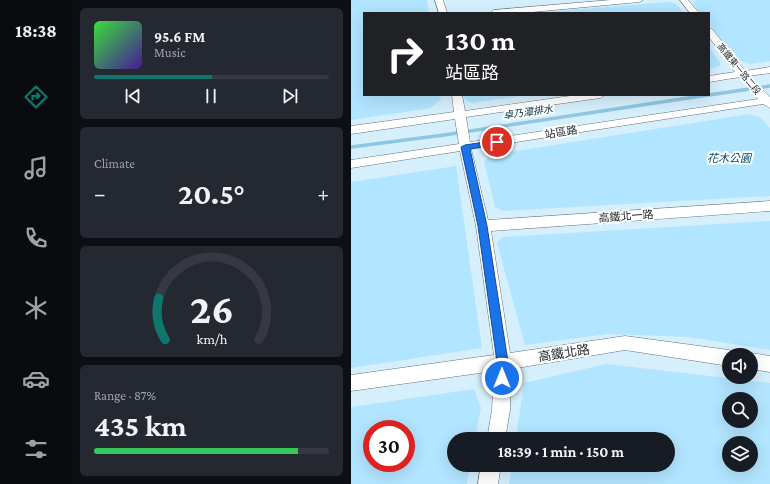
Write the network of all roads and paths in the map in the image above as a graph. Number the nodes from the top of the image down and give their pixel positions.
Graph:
1 (439, 0) edge
2 (639, 0) edge
3 (684, 0) edge
4 (443, 12) edge
5 (505, 12) edge
6 (694, 12) edge
7 (710, 32) edge
8 (770, 70) edge
9 (742, 74) junction
10 (710, 79) edge
11 (457, 96) edge
12 (593, 96) edge
13 (769, 102) edge
14 (460, 115) junction
15 (351, 130) edge
16 (465, 147) junction
17 (351, 164) edge
18 (770, 206) edge
19 (483, 226) junction
20 (722, 357) edge
21 (503, 362) junction
22 (758, 362) edge
23 (770, 364) edge
24 (351, 383) edge
25 (497, 432) edge
26 (490, 472) edge
27 (488, 484) edge

1 - 4 street
2 - 5 street
3 - 6 street
7 - 9 street, 高鐵東一路二段
8 - 9 street
9 - 10 street
9 - 13 street, 高鐵東一路二段
11 - 14 street
12 - 14 street
13 - 16 street, 站區路
14 - 15 street
14 - 16 street
16 - 17 street, 站區路
16 - 19 street
18 - 19 street, 高鐵北一路
19 - 21 street
20 - 21 street, 高鐵北路
21 - 24 street, 高鐵北路
21 - 25 street
22 - 23 street
26 - 27 street

